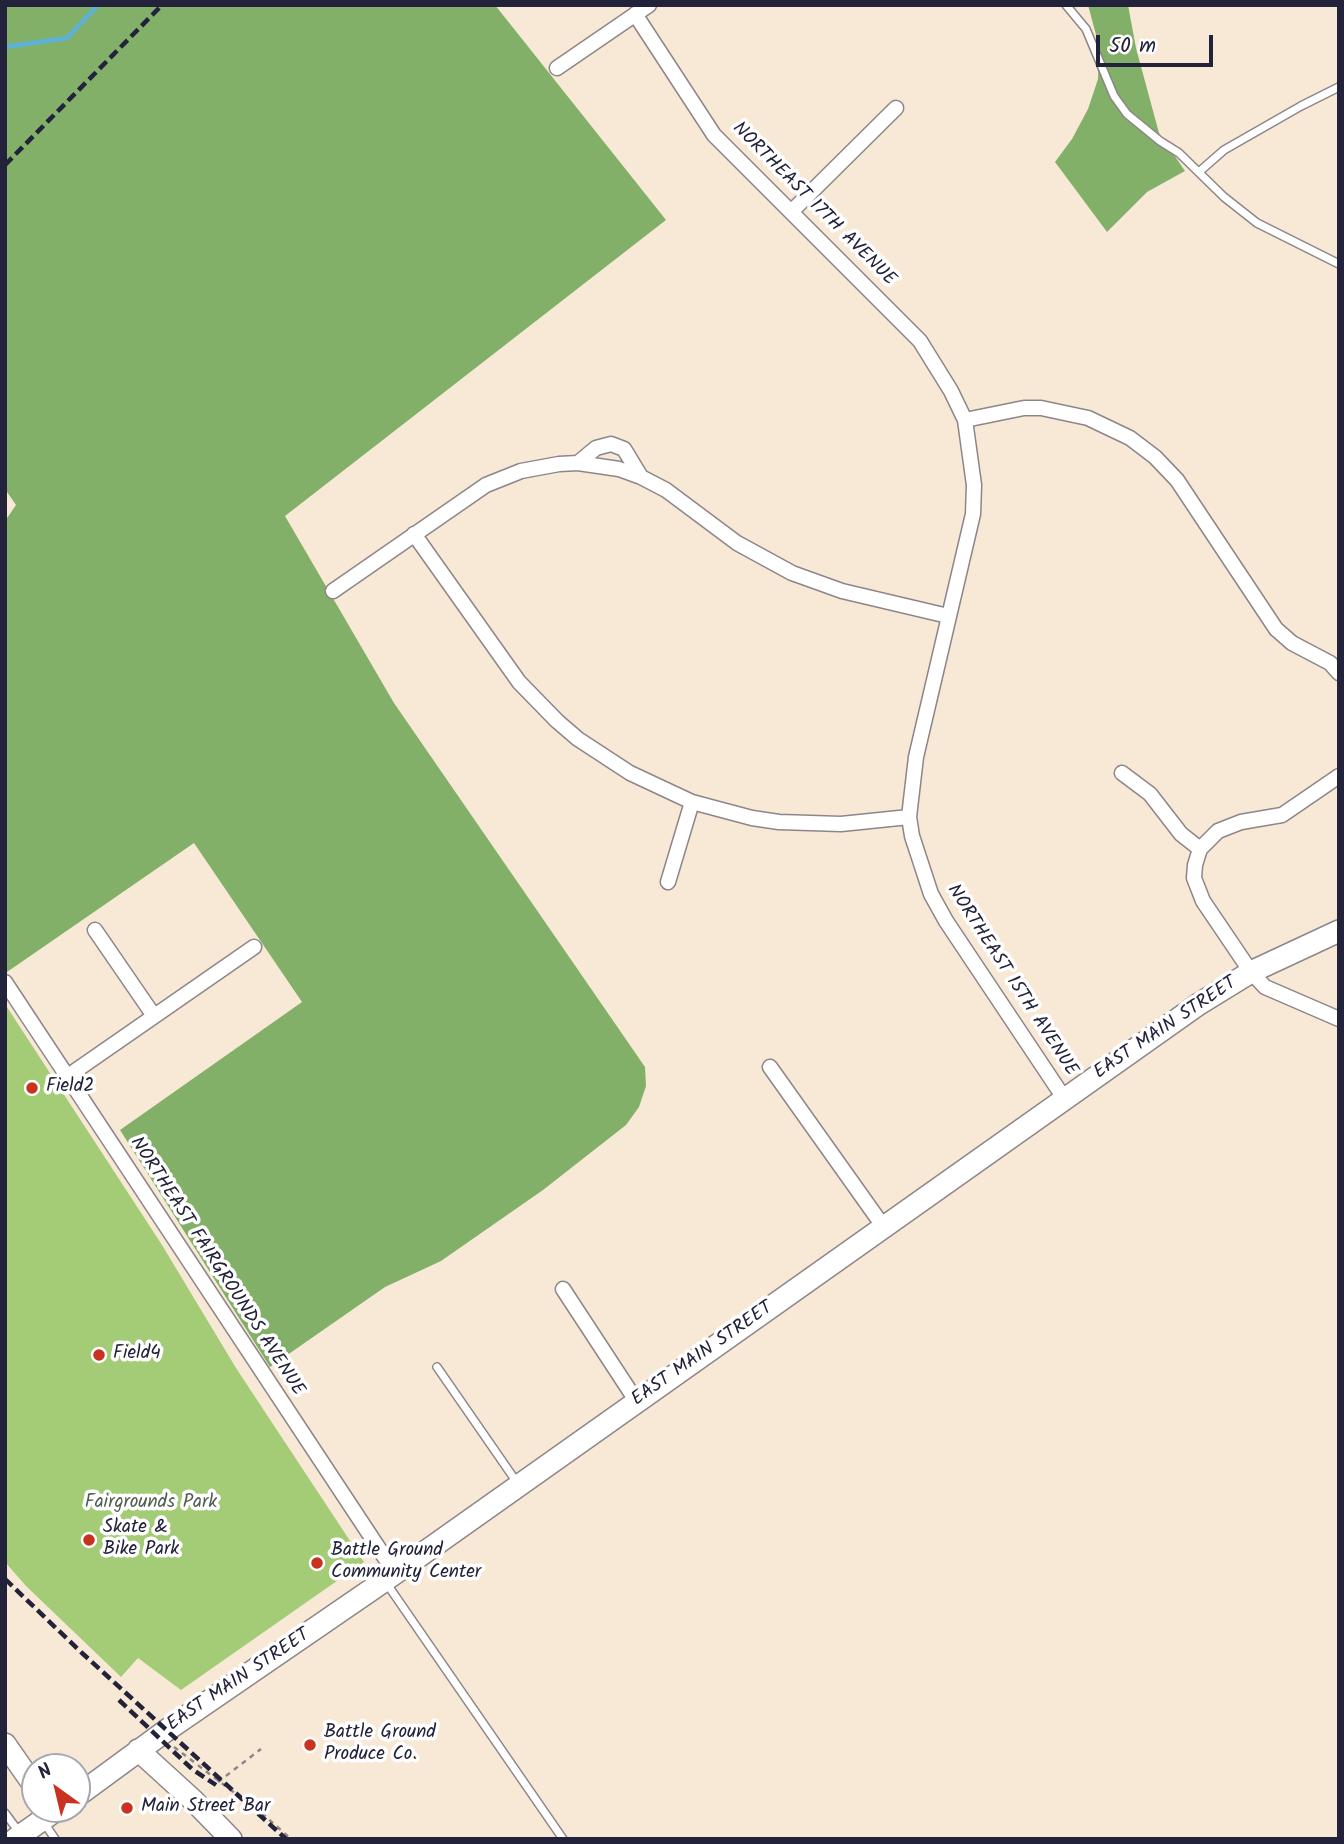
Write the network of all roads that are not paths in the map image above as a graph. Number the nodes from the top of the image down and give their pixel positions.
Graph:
1 (649, 5) edge
2 (1066, 5) edge
3 (635, 14) junction
4 (557, 68) dead end
5 (1339, 87) edge
6 (896, 108) dead end
7 (1200, 171) junction
8 (791, 212) junction
9 (1339, 264) edge
10 (965, 420) junction
11 (578, 463) junction
12 (642, 477) junction
13 (414, 534) junction
14 (333, 591) dead end
15 (948, 616) junction
16 (1339, 673) edge
17 (1122, 773) dead end
18 (1339, 776) edge
19 (692, 802) junction
20 (909, 817) junction
21 (1200, 849) junction
22 (668, 882) dead end
23 (94, 930) dead end
24 (1339, 931) edge
25 (254, 947) dead end
26 (1251, 972) junction
27 (5, 982) edge
28 (154, 1016) junction
29 (1339, 1019) edge
30 (770, 1068) dead end
31 (68, 1076) junction
32 (1064, 1098) junction
33 (883, 1226) junction
34 (563, 1289) dead end
35 (437, 1367) dead end
36 (637, 1402) junction
37 (518, 1485) junction
38 (389, 1577) junction
39 (5, 1744) edge
40 (138, 1751) junction
41 (21, 1767) edge
42 (91, 1786) edge
43 (5, 1813) edge
44 (37, 1823) edge
45 (18, 1837) edge
46 (231, 1839) edge
47 (564, 1839) edge

1 - 3 street
2 - 7 lane
3 - 4 street
3 - 8 street, NORTHEAST 17TH AVENUE
5 - 7 lane
6 - 8 street
7 - 9 lane
8 - 10 street, NORTHEAST 17TH AVENUE
10 - 15 street, NORTHEAST 17TH AVENUE
10 - 16 street
11 - 12 street
11 - 12 street
11 - 13 street
12 - 15 street
13 - 14 street
13 - 19 street
15 - 20 street, NORTHEAST 15TH AVENUE
17 - 21 street
18 - 21 street
19 - 20 street
19 - 22 street
20 - 32 street, NORTHEAST 15TH AVENUE
21 - 26 street
23 - 28 street
24 - 26 main road, EAST MAIN STREET
25 - 28 street
26 - 29 street
26 - 32 main road, EAST MAIN STREET
27 - 31 street, NORTHEAST FAIRGROUNDS AVENUE
28 - 31 street
30 - 33 street
31 - 38 street, NORTHEAST FAIRGROUNDS AVENUE
32 - 33 main road, EAST MAIN STREET
33 - 36 main road, EAST MAIN STREET
34 - 36 street
35 - 37 lane
36 - 37 main road, EAST MAIN STREET
37 - 38 main road, EAST MAIN STREET
38 - 40 main road, EAST MAIN STREET
38 - 47 lane
39 - 41 main road
40 - 42 main road, EAST MAIN STREET
40 - 46 main road
43 - 45 lane
44 - 45 main road

